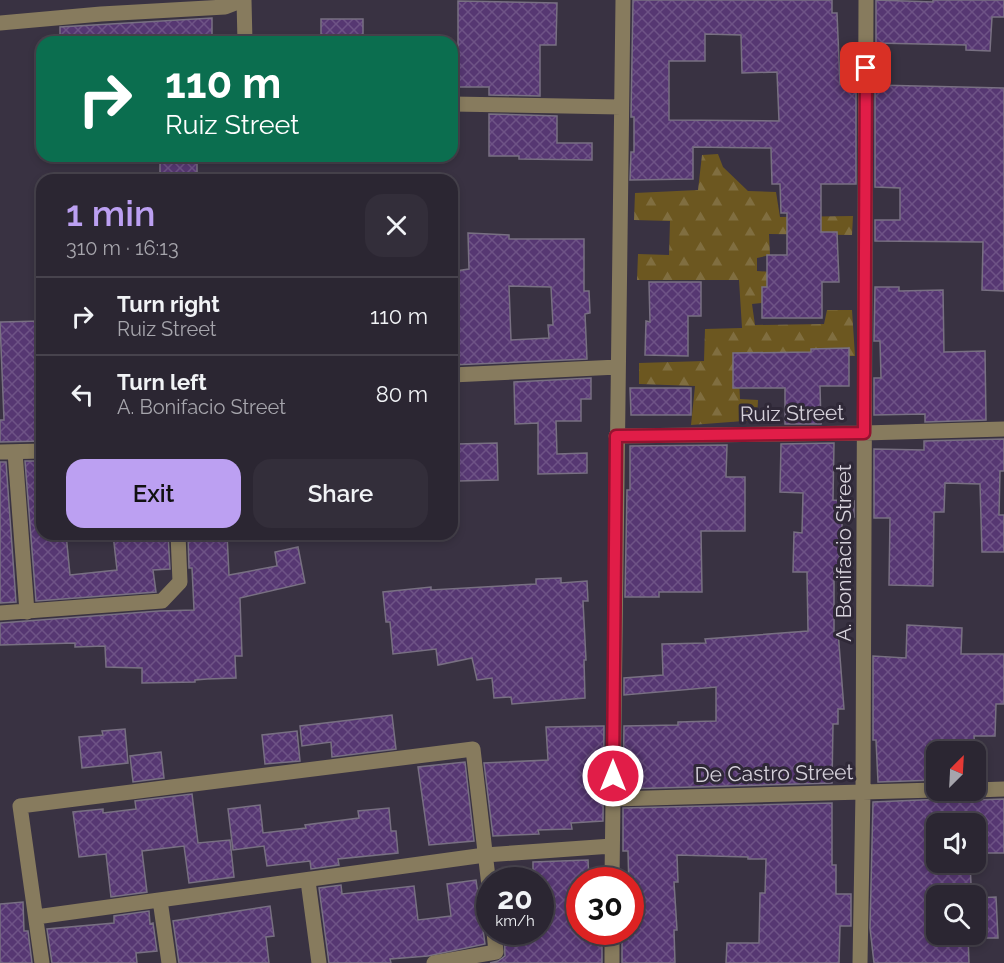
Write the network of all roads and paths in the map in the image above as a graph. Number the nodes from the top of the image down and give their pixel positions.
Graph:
1 (243, 0) edge
2 (623, 0) edge
3 (866, 0) edge
4 (225, 4) edge
5 (100, 7) edge
6 (0, 23) edge
7 (245, 36) edge
8 (458, 104) edge
9 (621, 106) junction
10 (618, 367) junction
11 (458, 375) edge
12 (1004, 429) edge
13 (864, 433) junction
14 (616, 436) junction
15 (36, 451) edge
16 (8, 452) edge
17 (178, 540) edge
18 (27, 612) junction
19 (0, 613) edge
20 (1004, 789) edge
21 (926, 790) edge
22 (986, 790) edge
23 (863, 792) junction
24 (613, 799) junction
25 (612, 846) junction
26 (485, 855) junction
27 (487, 867) edge
28 (612, 867) edge
29 (308, 881) junction
30 (160, 900) junction
31 (36, 917) junction
32 (495, 945) edge
33 (612, 945) edge
34 (42, 963) edge
35 (169, 963) edge
36 (319, 963) edge
37 (434, 963) edge
38 (612, 963) edge
39 (860, 963) edge

1 - 4 street
1 - 7 street
2 - 9 street
3 - 13 street, A. Bonifacio Street
4 - 5 street
5 - 6 street
8 - 9 street
9 - 10 street
10 - 11 street
10 - 14 street
12 - 13 street, Ruiz Street
13 - 14 street, Ruiz Street
13 - 23 street, A. Bonifacio Street
14 - 24 street
15 - 16 street
16 - 18 street
17 - 18 street
18 - 19 street
20 - 22 street
21 - 23 street, De Castro Street
23 - 24 street, De Castro Street
23 - 39 street, A. Bonifacio Street
24 - 25 street
25 - 26 street
25 - 28 street
26 - 27 street
26 - 29 street
26 - 31 street
29 - 30 street
29 - 36 street
30 - 31 street
30 - 35 street
31 - 34 street
32 - 37 street
33 - 38 street

